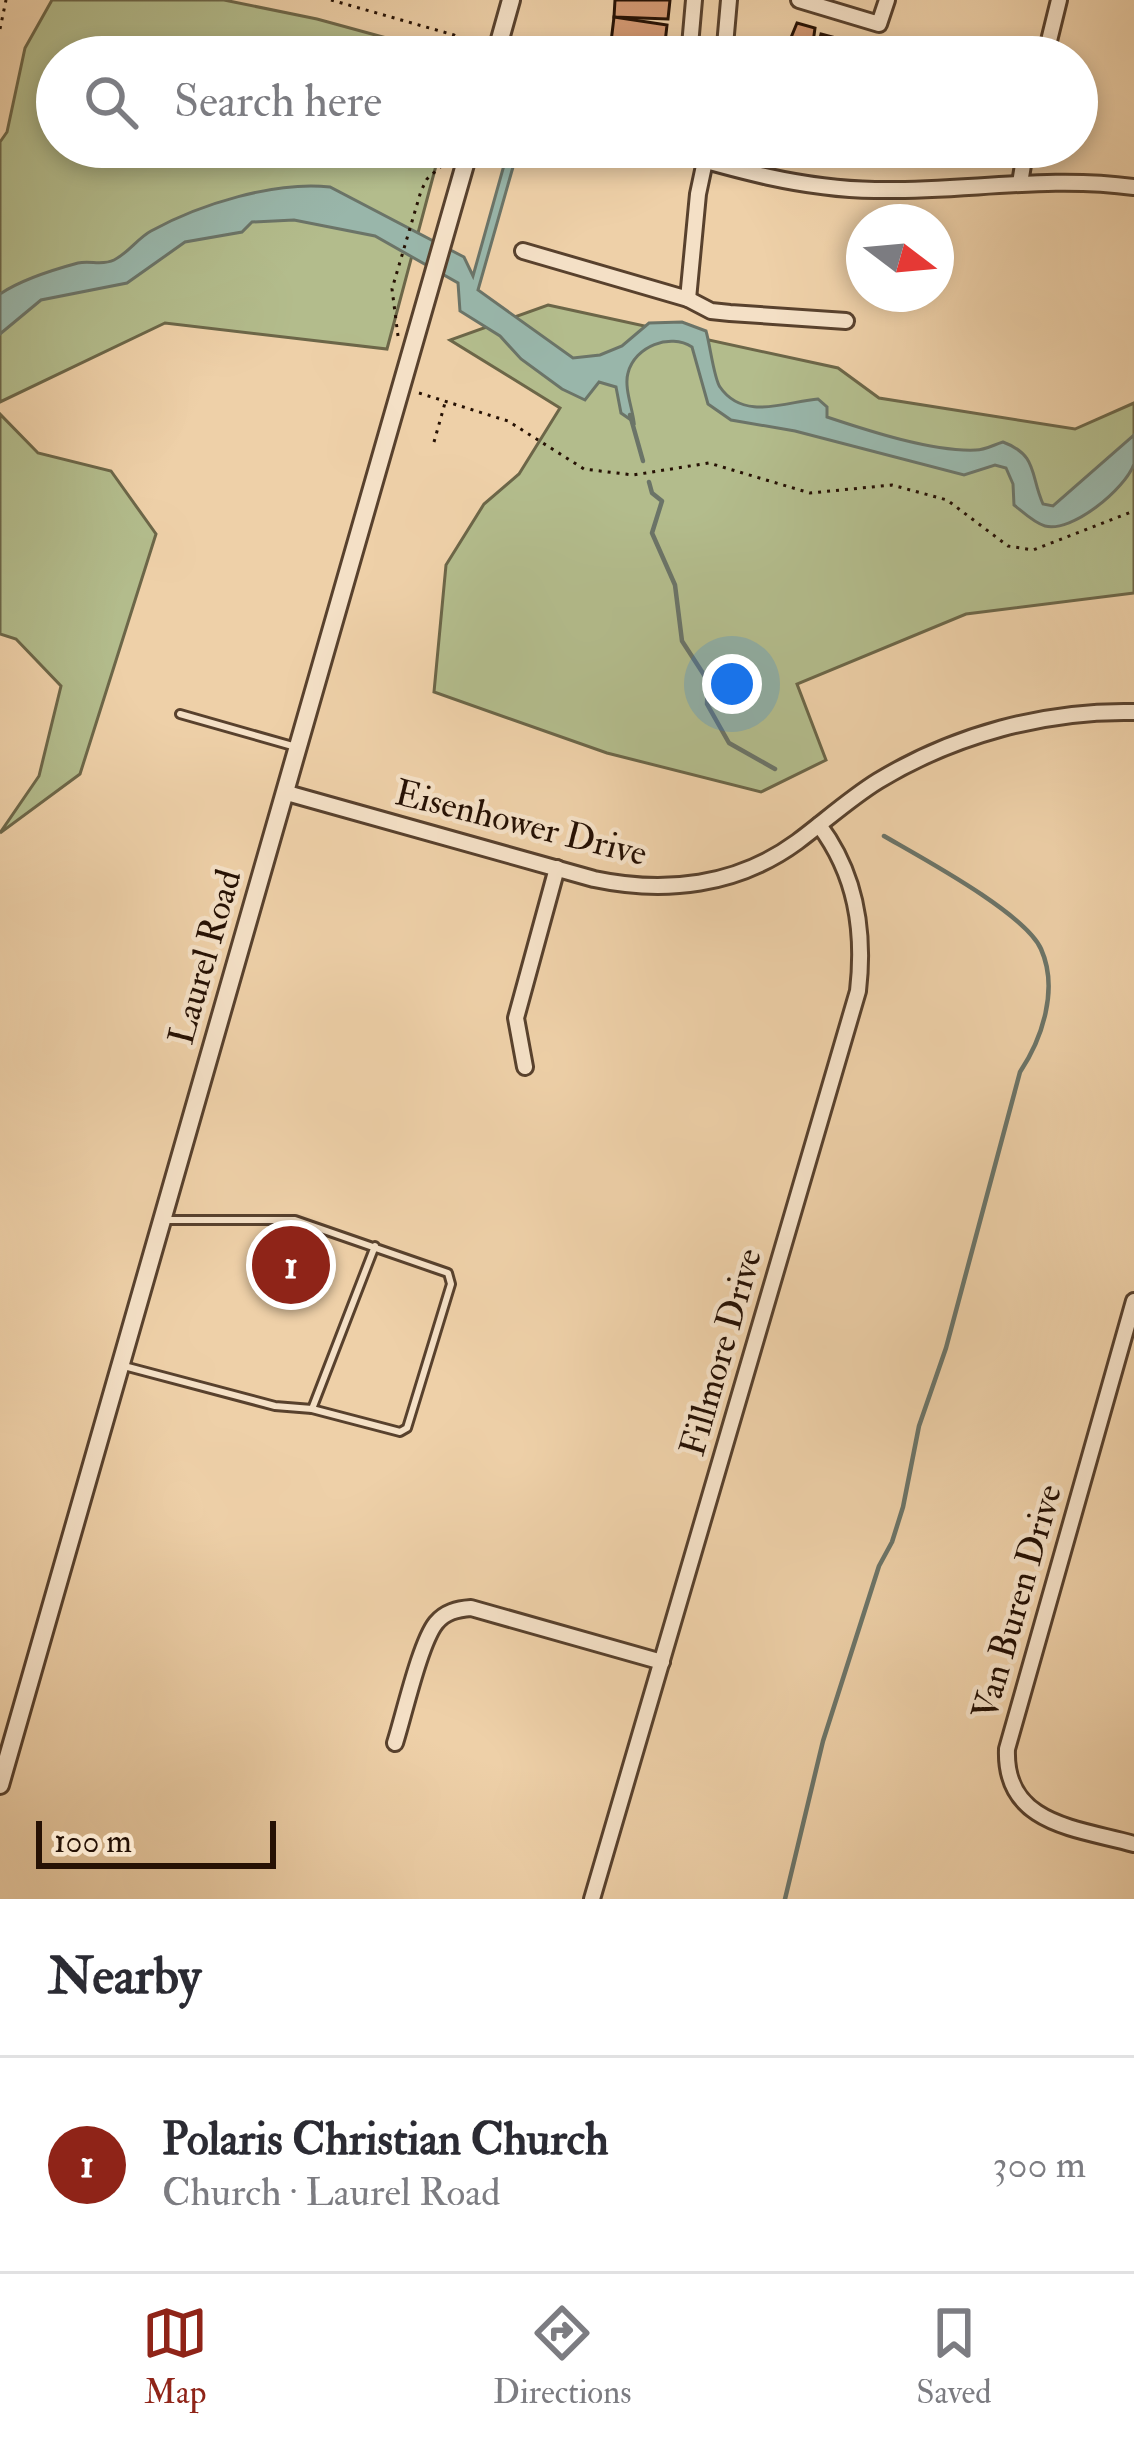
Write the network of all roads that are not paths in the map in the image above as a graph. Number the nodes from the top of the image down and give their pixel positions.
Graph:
1 (511, 0) edge
2 (694, 0) edge
3 (729, 0) edge
4 (799, 0) edge
5 (887, 0) edge
6 (1059, 0) edge
7 (501, 36) edge
8 (691, 36) edge
9 (726, 36) edge
10 (1050, 36) edge
11 (458, 168) edge
12 (704, 168) edge
13 (748, 168) edge
14 (1022, 168) edge
15 (1020, 183) junction
16 (1134, 187) edge
17 (523, 251) dead end
18 (688, 299) junction
19 (846, 321) dead end
20 (1134, 712) edge
21 (180, 713) dead end
22 (299, 748) junction
23 (286, 793) junction
24 (818, 825) junction
25 (557, 868) junction
26 (525, 1067) dead end
27 (164, 1220) junction
28 (375, 1246) junction
29 (1134, 1301) edge
30 (121, 1365) junction
31 (312, 1409) junction
32 (662, 1662) junction
33 (395, 1743) dead end
34 (0, 1785) edge
35 (1134, 1844) edge
36 (592, 1899) edge

1 - 7 street
2 - 8 street
3 - 9 street
4 - 5 street
6 - 10 street
11 - 22 street, Laurel Road
12 - 18 street
13 - 15 street
14 - 15 street
15 - 16 street
17 - 18 street
18 - 19 street
20 - 24 street, Eisenhower Drive
21 - 22 lane
22 - 23 street, Laurel Road
23 - 25 street, Eisenhower Drive
23 - 27 street, Laurel Road
24 - 25 street, Eisenhower Drive
24 - 32 street, Fillmore Drive
25 - 26 street
27 - 28 lane
27 - 30 street, Laurel Road
28 - 31 lane
28 - 31 lane
29 - 35 street, Van Buren Drive
30 - 31 lane
30 - 34 street, Laurel Road
32 - 33 street
32 - 36 street, Fillmore Drive

